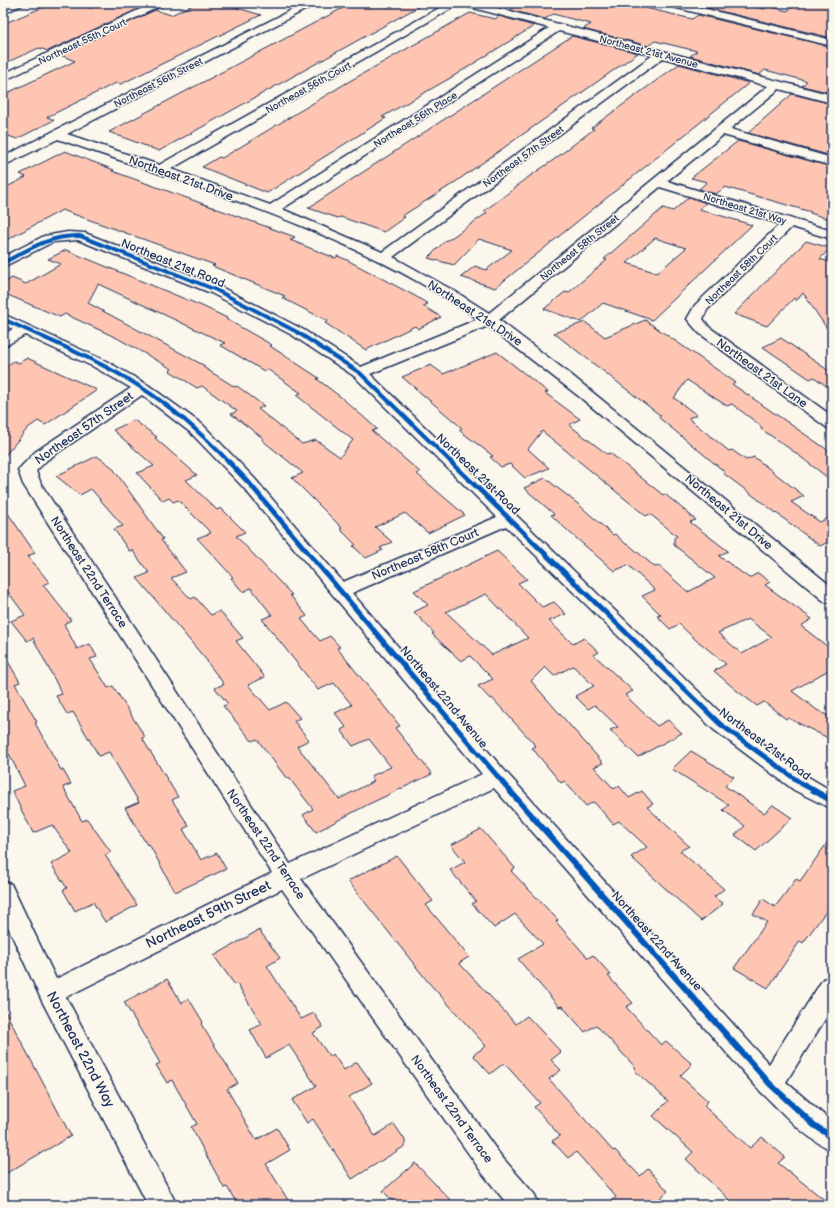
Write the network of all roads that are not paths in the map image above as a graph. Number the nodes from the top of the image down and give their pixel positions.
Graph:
1 (21, 3) edge
2 (162, 3) edge
3 (313, 3) edge
4 (456, 3) edge
5 (466, 3) edge
6 (669, 3) edge
7 (3, 11) edge
8 (558, 27) junction
9 (832, 43) edge
10 (662, 54) junction
11 (3, 78) edge
12 (777, 84) junction
13 (832, 99) edge
14 (720, 130) junction
15 (56, 134) junction
16 (3, 162) edge
17 (832, 162) edge
18 (160, 170) junction
19 (658, 182) junction
20 (271, 210) junction
21 (790, 222) junction
22 (832, 235) edge
23 (384, 258) junction
24 (3, 264) edge
25 (3, 319) edge
26 (695, 319) joint
27 (490, 320) junction
28 (24, 329) junction
29 (3, 342) edge
30 (360, 373) junction
31 (142, 388) junction
32 (832, 424) edge
33 (27, 470) joint
34 (509, 518) junction
35 (341, 590) junction
36 (832, 597) edge
37 (497, 777) junction
38 (832, 801) edge
39 (286, 876) junction
40 (3, 891) edge
41 (832, 987) edge
42 (51, 993) junction
43 (770, 1084) junction
44 (832, 1138) edge
45 (163, 1205) edge
46 (525, 1205) edge

1 - 7 street
2 - 11 street, Northeast 55th Court
3 - 15 street, Northeast 56th Street
4 - 18 street, Northeast 56th Court
5 - 8 street, Northeast 21st Avenue
6 - 9 street
8 - 10 street, Northeast 21st Avenue
8 - 20 street, Northeast 56th Place
10 - 12 street, Northeast 21st Avenue
10 - 23 street, Northeast 57th Street
12 - 13 street, Northeast 21st Avenue
12 - 14 street, Northeast 58th Street
14 - 17 street
14 - 19 street, Northeast 58th Street
15 - 16 street, Northeast 56th Street
15 - 18 street, Northeast 21st Drive
18 - 20 street, Northeast 21st Drive
19 - 21 street, Northeast 21st Way
19 - 27 street, Northeast 58th Street
20 - 23 street, Northeast 21st Drive
21 - 22 street, Northeast 21st Way
21 - 26 street, Northeast 58th Court
23 - 27 street, Northeast 21st Drive
24 - 30 street, Northeast 21st Road
25 - 28 street, Northeast 22nd Avenue
26 - 32 street, Northeast 21st Lane
27 - 30 street, Northeast 58th Street
27 - 36 street, Northeast 21st Drive
28 - 29 street
28 - 31 street, Northeast 22nd Avenue
30 - 34 street, Northeast 21st Road
31 - 33 street, Northeast 57th Street
31 - 35 street, Northeast 22nd Avenue
33 - 39 street, Northeast 22nd Terrace
34 - 35 street, Northeast 58th Court
34 - 38 street, Northeast 21st Road
35 - 37 street, Northeast 22nd Avenue
37 - 39 street, Northeast 59th Street
37 - 43 street, Northeast 22nd Avenue
39 - 42 street, Northeast 59th Street
39 - 46 street, Northeast 22nd Terrace
40 - 42 street, Northeast 22nd Way
41 - 43 street
42 - 45 street, Northeast 22nd Way
43 - 44 street, Northeast 22nd Avenue

